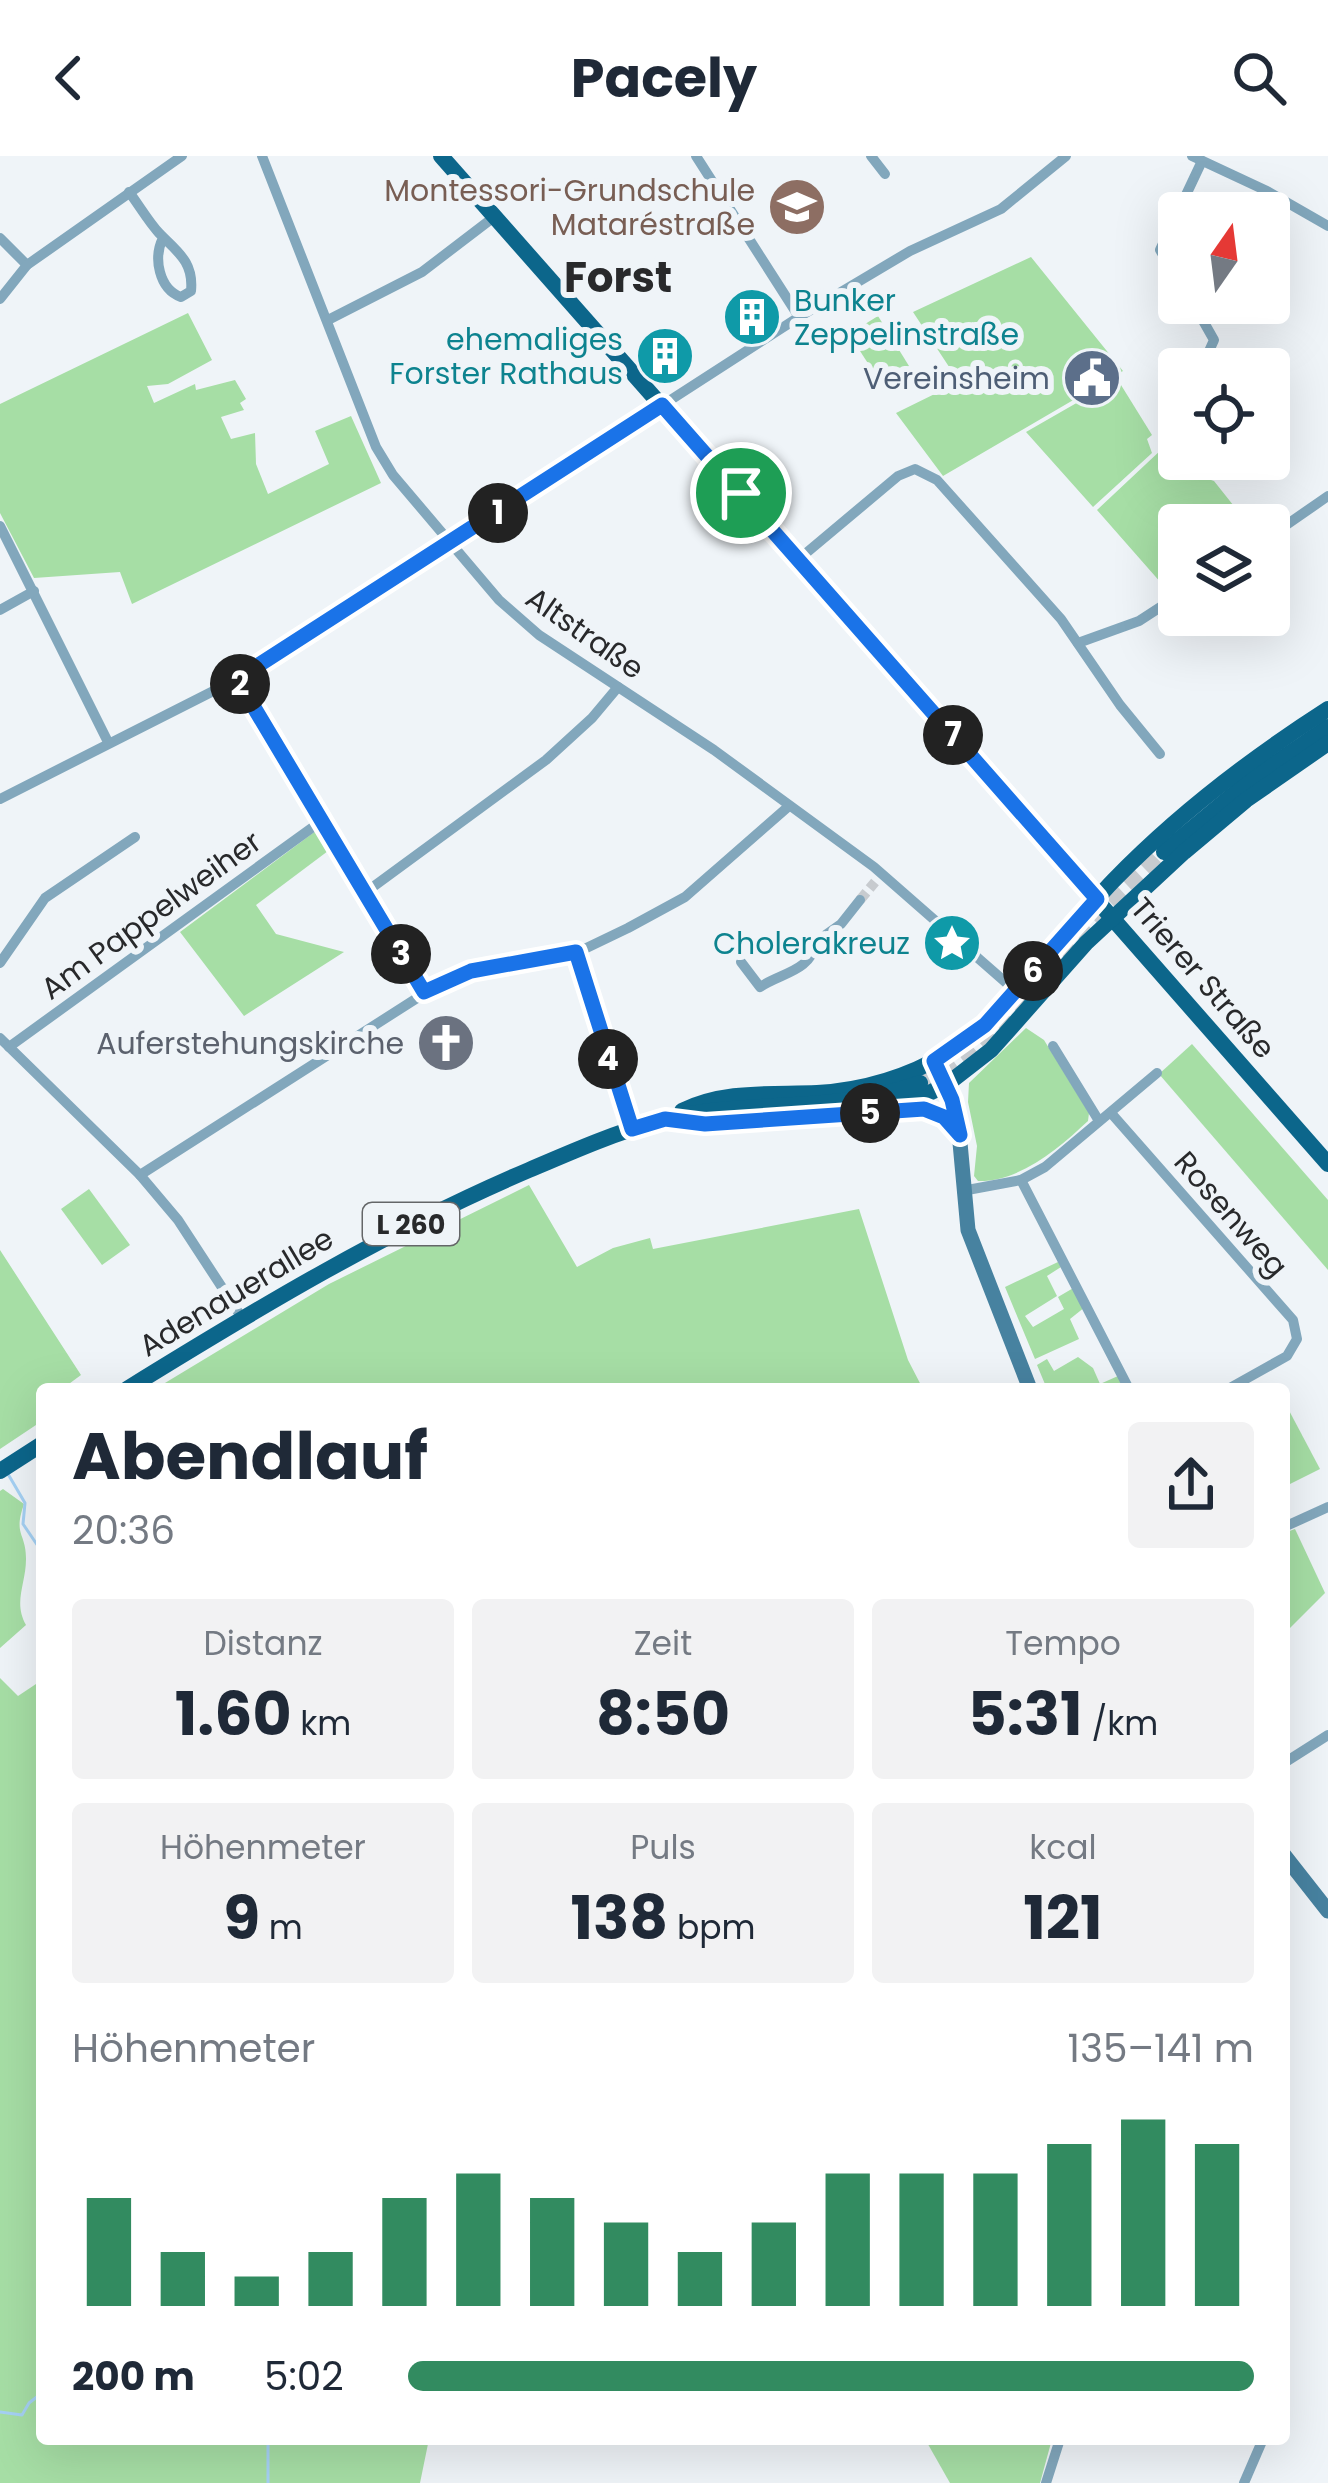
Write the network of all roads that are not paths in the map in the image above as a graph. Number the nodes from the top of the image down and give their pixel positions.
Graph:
1 (182, 156) edge
2 (262, 156) edge
3 (441, 156) edge
4 (696, 156) edge
5 (871, 156) edge
6 (1066, 156) edge
7 (1197, 158) edge
8 (885, 174) dead end
9 (129, 192) junction
10 (1183, 192) edge
11 (494, 217) junction
12 (1328, 226) edge
13 (0, 238) edge
14 (163, 238) junction
15 (27, 265) junction
16 (858, 282) junction
17 (867, 296) dead end
18 (0, 299) edge
19 (800, 317) junction
20 (328, 320) junction
21 (662, 405) junction
22 (1328, 496) edge
23 (1290, 522) edge
24 (0, 526) edge
25 (452, 543) junction
26 (799, 559) junction
27 (34, 591) junction
28 (1158, 609) edge
29 (0, 610) edge
30 (1078, 643) junction
31 (237, 679) junction
32 (618, 687) junction
33 (1328, 710) edge
34 (1328, 727) edge
35 (108, 742) junction
36 (1328, 742) edge
37 (1160, 754) dead end
38 (0, 799) edge
39 (789, 806) junction
40 (320, 821) junction
41 (135, 837) dead end
42 (1165, 852) tunnel mouth
43 (366, 892) junction
44 (1097, 899) junction
45 (860, 900) tunnel mouth
46 (1115, 920) junction
47 (576, 952) junction
48 (741, 962) dead end
49 (0, 963) edge
50 (1016, 991) junction
51 (424, 992) junction
52 (1031, 1004) junction
53 (5, 1042) edge
54 (1053, 1046) dead end
55 (934, 1061) junction
56 (1157, 1073) dead end
57 (920, 1083) tunnel mouth
58 (946, 1085) junction
59 (886, 1109) junction
60 (1105, 1117) junction
61 (665, 1119) junction
62 (632, 1129) junction
63 (960, 1135) junction
64 (1328, 1164) edge
65 (140, 1175) junction
66 (1021, 1180) junction
67 (962, 1191) junction
68 (242, 1318) junction
69 (137, 1383) edge
70 (1028, 1383) edge
71 (1126, 1383) edge
72 (1239, 1383) edge
73 (36, 1448) edge
74 (0, 1471) edge
75 (1328, 1507) edge
76 (1290, 1524) edge
77 (1328, 1735) edge
78 (1290, 1759) edge
79 (1290, 1863) edge
80 (1328, 1911) edge
81 (1058, 2445) edge
82 (1260, 2445) edge
83 (1046, 2483) edge
84 (1244, 2483) edge

1 - 9 street
2 - 20 street, Altstraße
3 - 11 main road, Trierer Straße
4 - 19 street
5 - 8 street
6 - 16 street
7 - 10 street
7 - 12 street
9 - 14 street
9 - 15 street
11 - 20 street
11 - 21 main road, Trierer Straße
13 - 15 street
14 - 14 street
15 - 18 street
16 - 17 street
16 - 19 street
19 - 21 street
20 - 25 street, Altstraße
21 - 25 street
21 - 26 main road, Trierer Straße
22 - 23 street
24 - 27 street
25 - 31 street
25 - 32 street, Altstraße
26 - 30 street
26 - 44 main road, Trierer Straße
27 - 29 street
27 - 35 street
28 - 30 street
30 - 37 street
31 - 35 street
31 - 40 street
32 - 39 street, Altstraße
32 - 43 street
33 - 44 main road
34 - 42 main road
35 - 38 street
36 - 46 main road
39 - 47 street
39 - 50 street, Altstraße
40 - 43 street
40 - 53 street, Am Pappelweiher
41 - 49 street
43 - 51 street
44 - 46 main road, Trierer Straße
44 - 50 main road
45 - 48 street
46 - 52 main road
46 - 64 main road, Trierer Straße
47 - 51 street
47 - 62 street
50 - 52 street, Altstraße
50 - 55 main road
51 - 65 street
52 - 58 main road
53 - 65 street
54 - 60 street, Rosenweg
55 - 58 main road
55 - 61 main road
56 - 60 street
57 - 61 main road, Adenauerallee / L 260
58 - 59 main road
58 - 63 main road
59 - 61 main road
59 - 63 main road
60 - 66 street
60 - 72 street, Rosenweg
61 - 62 main road, Adenauerallee / L 260
62 - 68 main road, Adenauerallee / L 260
63 - 67 main road
65 - 68 street
66 - 67 street
66 - 71 street
67 - 70 main road
68 - 69 main road, Adenauerallee / L 260
73 - 74 main road
75 - 76 street
77 - 78 street
79 - 80 main road
81 - 83 street
82 - 84 street

